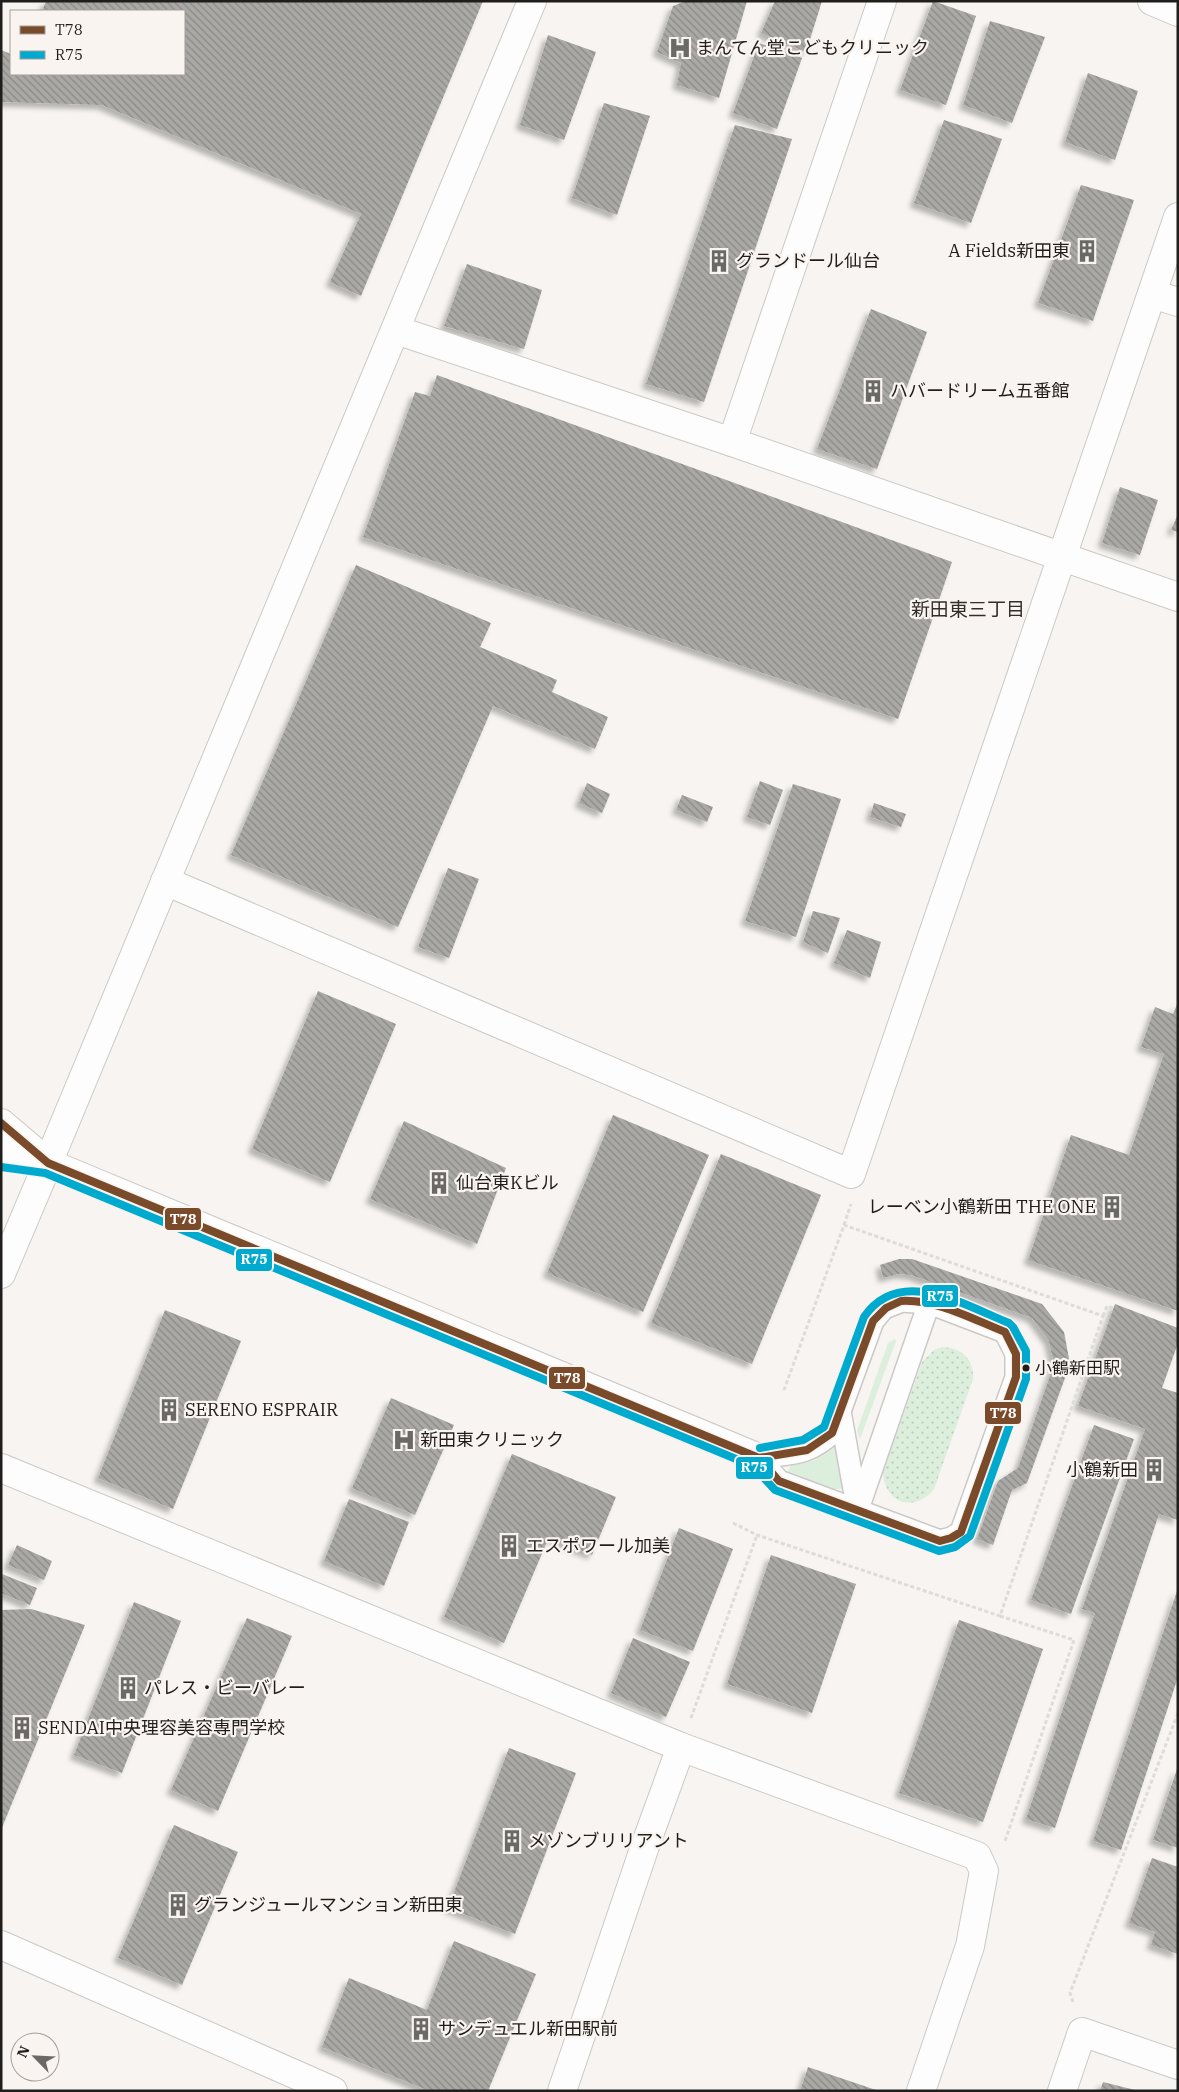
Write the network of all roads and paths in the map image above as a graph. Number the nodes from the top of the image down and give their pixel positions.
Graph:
1 (532, 1) edge
2 (882, 1) edge
3 (1152, 1) edge
4 (1178, 12) edge
5 (1178, 218) edge
6 (1152, 294) junction
7 (1178, 302) edge
8 (396, 330) junction
9 (732, 442) junction
10 (1062, 556) junction
11 (1178, 597) edge
12 (165, 880) junction
13 (1, 1123) edge
14 (1, 1157) edge
15 (48, 1163) junction
16 (1, 1274) edge
17 (929, 1304) junction
18 (1113, 1308) dead end
19 (1103, 1316) junction
20 (784, 1390) dead end
21 (840, 1411) junction
22 (759, 1458) junction
23 (1, 1468) edge
24 (858, 1509) junction
25 (733, 1522) dead end
26 (757, 1535) junction
27 (1000, 1616) junction
28 (1178, 1713) edge
29 (681, 1747) junction
30 (1003, 1846) dead end
31 (1, 1945) edge
32 (1082, 2032) junction
33 (1178, 2065) edge
34 (333, 2091) edge
35 (562, 2091) edge
36 (921, 2091) edge
37 (1062, 2091) edge

1 - 8 street
2 - 9 street
3 - 4 street
5 - 6 street
6 - 7 street
6 - 10 street
8 - 9 street
8 - 12 street
9 - 10 street
10 - 11 street
10 - 12 street
12 - 15 street
13 - 15 street
14 - 15 street
15 - 16 street
15 - 22 street
17 - 21 lane
17 - 24 lane
17 - 24 lane
18 - 19 path
19 - 20 path
19 - 27 path
21 - 22 lane
21 - 24 lane
22 - 24 lane
23 - 29 street
25 - 26 path
26 - 27 path
26 - 29 path
27 - 30 path
28 - 32 path
29 - 35 street
29 - 36 street
31 - 34 street
32 - 33 street
32 - 37 street

